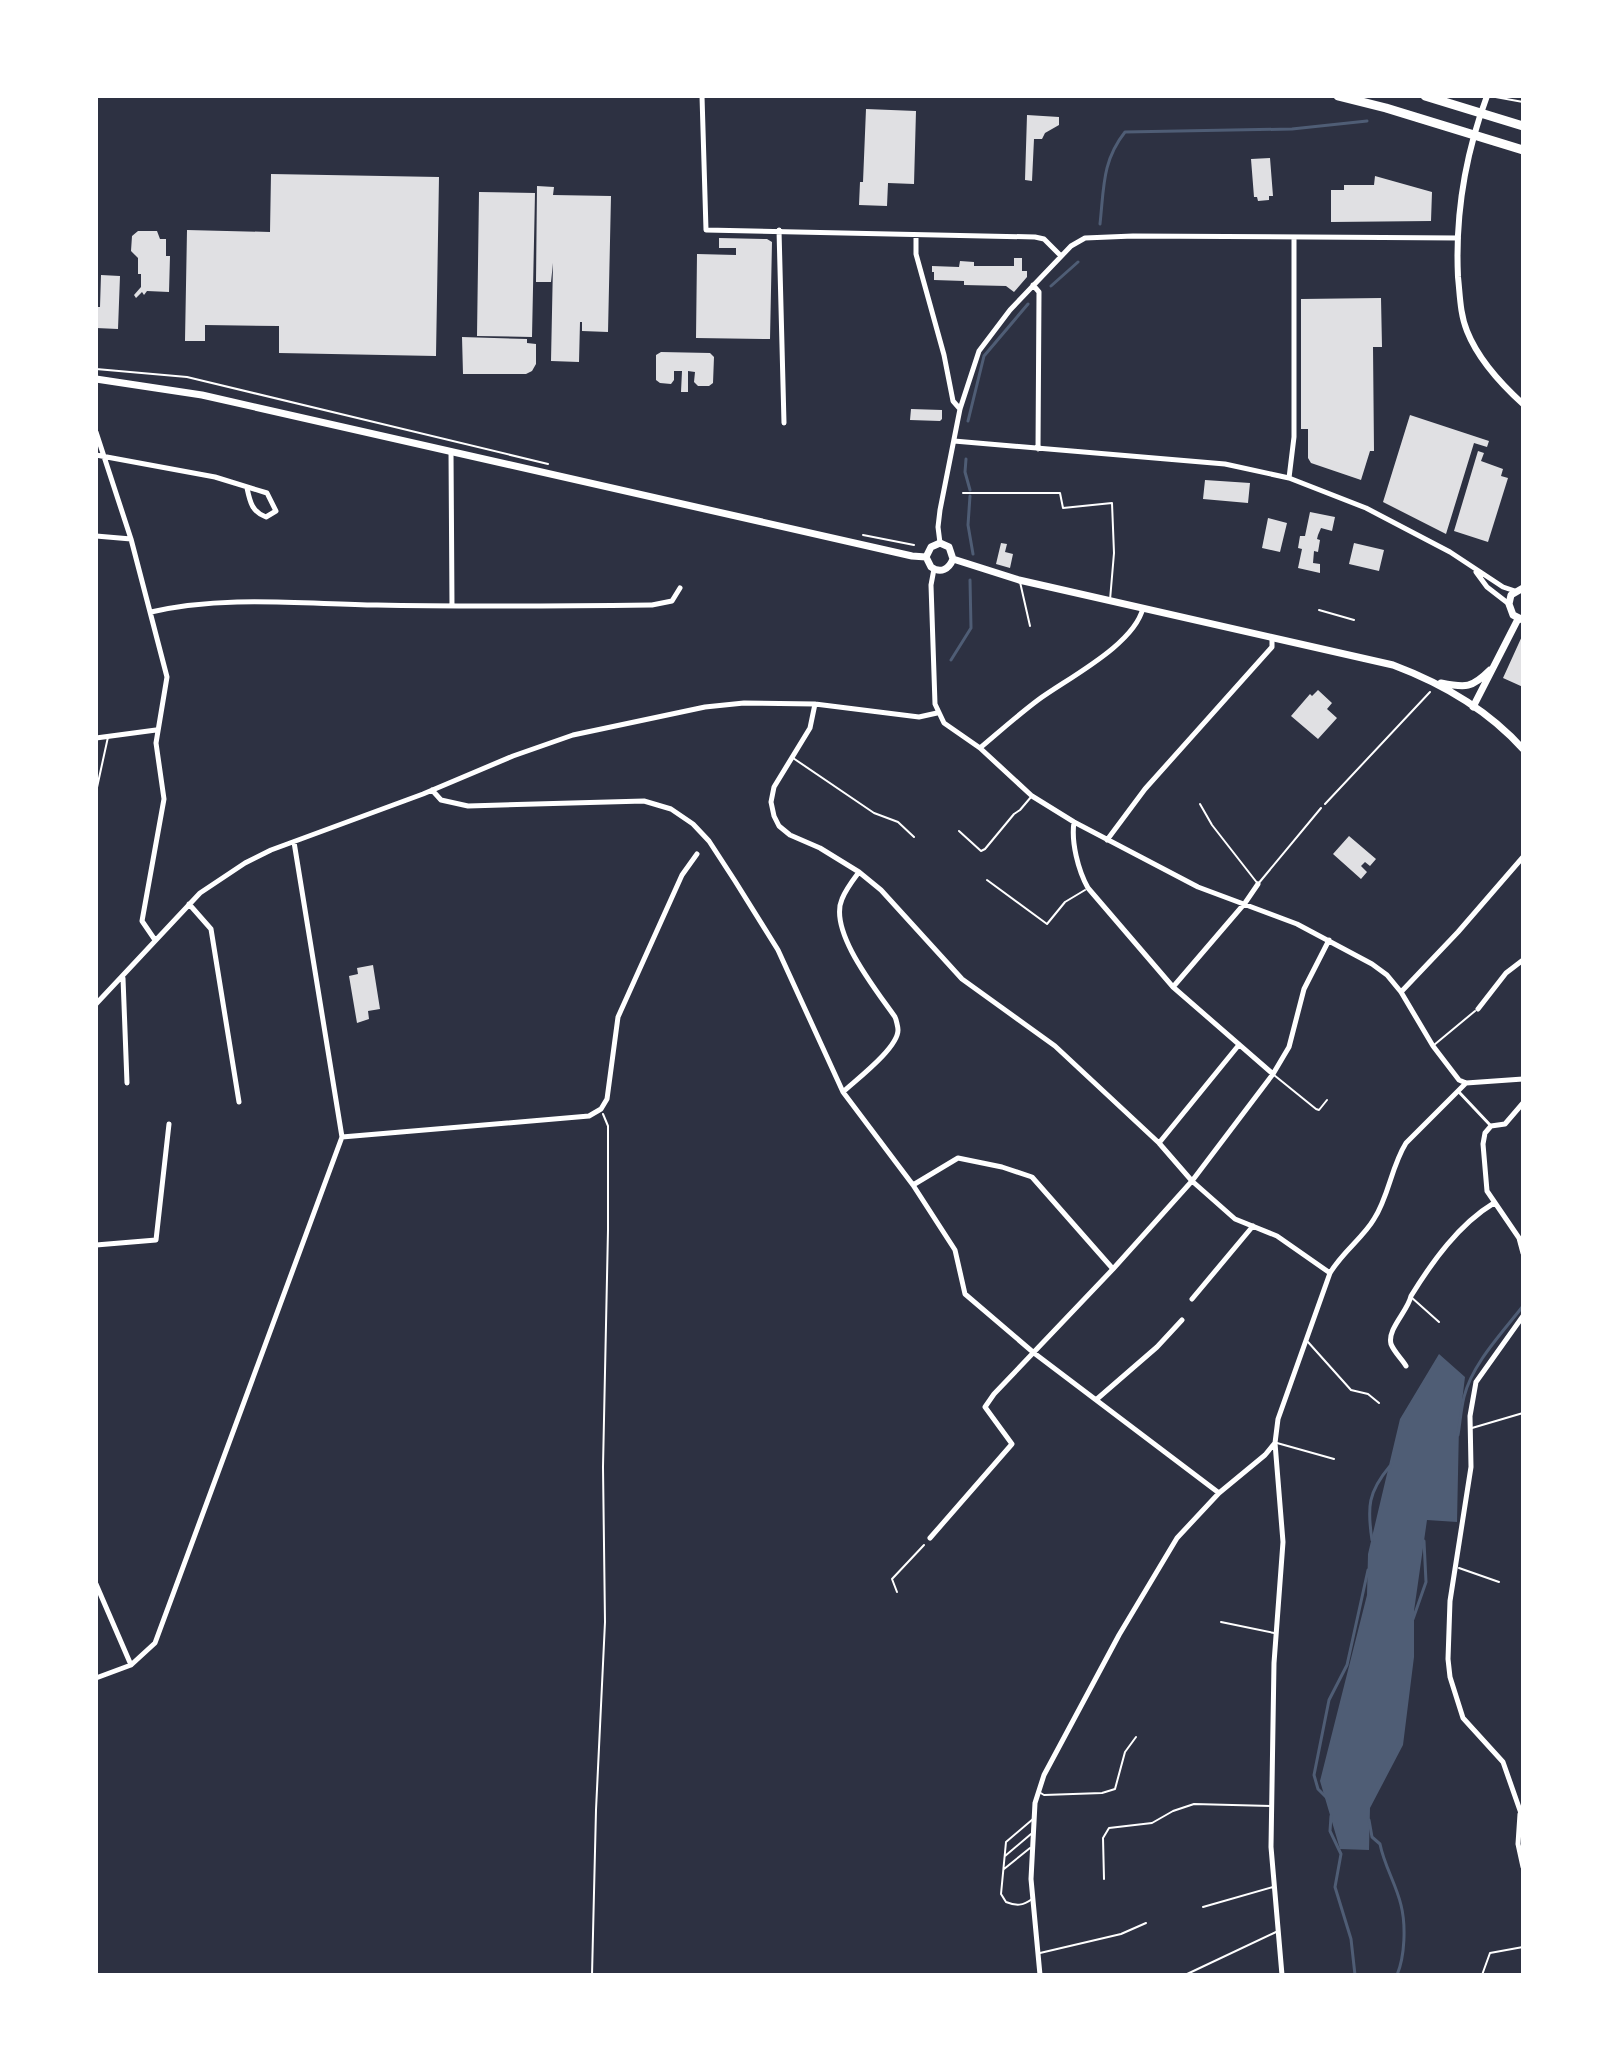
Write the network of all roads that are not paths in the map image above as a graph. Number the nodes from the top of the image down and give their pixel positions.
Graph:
1 (702, 96) edge
2 (1338, 96) edge
3 (1425, 96) edge
4 (1489, 96) edge
5 (1523, 102) edge
6 (1523, 126) edge
7 (1523, 150) edge
8 (779, 230) junction
9 (916, 235) junction
10 (1294, 238) junction
11 (1458, 238) junction
12 (1060, 255) junction
13 (1033, 285) junction
14 (96, 379) edge
15 (1523, 404) edge
16 (960, 409) junction
17 (784, 423) dead end
18 (96, 432) edge
19 (954, 441) junction
20 (1038, 449) junction
21 (451, 451) junction
22 (100, 455) edge
23 (1289, 478) junction
24 (247, 488) junction
25 (963, 493) dead end
26 (96, 536) edge
27 (131, 539) junction
28 (940, 543) junction
29 (926, 557) junction
30 (953, 559) junction
31 (934, 569) junction
32 (1476, 571) junction
33 (1019, 580) junction
34 (680, 588) dead end
35 (1519, 589) edge
36 (1110, 600) junction
37 (1509, 604) junction
38 (452, 606) junction
39 (1143, 608) junction
40 (1319, 610) dead end
41 (151, 612) junction
42 (1520, 619) edge
43 (1354, 620) dead end
44 (1030, 626) dead end
45 (1272, 637) junction
46 (1495, 665) junction
47 (1433, 681) junction
48 (815, 704) junction
49 (1473, 707) junction
50 (937, 713) junction
51 (156, 730) junction
52 (109, 736) junction
53 (96, 738) edge
54 (980, 748) junction
55 (1523, 749) edge
56 (792, 758) junction
57 (432, 790) junction
58 (96, 792) edge
59 (1032, 796) junction
60 (1200, 804) dead end
61 (1321, 808) road end
62 (1074, 822) junction
63 (959, 831) dead end
64 (914, 837) dead end
65 (1107, 840) junction
66 (294, 842) junction
67 (697, 854) dead end
68 (1523, 857) edge
69 (859, 872) junction
70 (987, 880) dead end
71 (1258, 884) junction
72 (1088, 888) junction
73 (1245, 903) junction
74 (189, 904) junction
75 (155, 940) junction
76 (1329, 940) junction
77 (1523, 960) edge
78 (123, 977) junction
79 (1173, 987) junction
80 (1401, 992) junction
81 (96, 1004) edge
82 (1478, 1009) joint
83 (1238, 1046) junction
84 (1433, 1046) junction
85 (1273, 1074) junction
86 (1523, 1079) edge
87 (127, 1083) dead end
88 (1466, 1083) junction
89 (1458, 1091) junction
90 (843, 1092) junction
91 (1327, 1100) dead end
92 (239, 1102) dead end
93 (1523, 1103) edge
94 (169, 1124) dead end
95 (1491, 1126) junction
96 (342, 1137) junction
97 (1159, 1143) junction
98 (1192, 1181) junction
99 (913, 1185) junction
100 (1494, 1203) junction
101 (1254, 1225) junction
102 (96, 1245) edge
103 (1523, 1253) edge
104 (1113, 1269) junction
105 (1330, 1273) junction
106 (1411, 1296) junction
107 (1192, 1299) dead end
108 (1523, 1316) edge
109 (1182, 1320) dead end
110 (1439, 1322) dead end
111 (1308, 1342) junction
112 (1034, 1353) junction
113 (1406, 1366) dead end
114 (1097, 1399) junction
115 (1379, 1403) dead end
116 (1523, 1413) edge
117 (1470, 1428) junction
118 (1275, 1443) junction
119 (1334, 1459) dead end
120 (1219, 1493) junction
121 (930, 1538) road end
122 (1454, 1567) junction
123 (1499, 1582) dead end
124 (96, 1584) edge
125 (1221, 1622) dead end
126 (1275, 1633) junction
127 (131, 1665) junction
128 (96, 1678) edge
129 (1136, 1737) dead end
130 (1037, 1792) junction
131 (1273, 1806) junction
132 (1521, 1816) edge
133 (1034, 1818) junction
134 (1033, 1833) junction
135 (1032, 1846) junction
136 (1004, 1856) junction
137 (1032, 1859) junction
138 (1025, 1864) dead end
139 (1523, 1867) edge
140 (1003, 1869) junction
141 (1104, 1879) dead end
142 (1274, 1886) junction
143 (1033, 1898) junction
144 (1203, 1907) dead end
145 (1146, 1923) dead end
146 (1277, 1932) junction
147 (1523, 1947) edge
148 (1039, 1954) junction
149 (1040, 1975) edge
150 (1185, 1975) edge
151 (1282, 1975) edge
152 (1482, 1975) edge

1 - 8 street
2 - 7 highway
3 - 6 highway
4 - 5 lane
4 - 11 street
8 - 9 street
8 - 17 street
9 - 12 street
9 - 16 street
10 - 11 street
10 - 12 street
10 - 23 street
11 - 15 street
12 - 13 street
13 - 16 street
13 - 20 street
14 - 21 main road
16 - 19 street
18 - 22 street
19 - 20 street
19 - 28 street
20 - 23 street
21 - 29 main road
21 - 38 street
22 - 24 street
22 - 27 street
23 - 32 street
24 - 24 street
25 - 36 lane
26 - 27 street
27 - 41 street
28 - 29 main road
28 - 30 main road
29 - 31 main road
30 - 31 main road
30 - 33 main road
31 - 50 street
32 - 35 street
32 - 37 street
33 - 36 main road
33 - 44 lane
34 - 38 street
35 - 37 main road
36 - 39 main road
37 - 42 main road
38 - 41 street
39 - 45 main road
39 - 54 street
40 - 43 lane
41 - 51 street
42 - 46 main road
45 - 47 main road
45 - 65 street
46 - 47 main road
46 - 49 main road
47 - 49 main road
48 - 50 street
48 - 56 street
48 - 57 street
49 - 55 main road
50 - 54 street
51 - 52 street
51 - 75 street
52 - 53 street
52 - 58 lane
54 - 59 street
56 - 64 lane
56 - 69 street
57 - 66 street
57 - 90 street
59 - 62 street
59 - 63 lane
60 - 71 lane
61 - 71 lane
62 - 65 street
62 - 72 street
65 - 73 street
66 - 74 street
66 - 96 street
67 - 96 street
68 - 80 street
69 - 90 street
69 - 97 street
70 - 72 lane
71 - 73 street
72 - 79 street
73 - 76 street
73 - 79 street
74 - 75 street
74 - 92 street
75 - 78 street
76 - 80 street
76 - 85 street
77 - 82 street
78 - 81 street
78 - 87 street
79 - 83 street
80 - 84 street
82 - 84 lane
83 - 85 street
83 - 97 street
84 - 88 street
85 - 91 lane
85 - 98 street
86 - 88 street
88 - 89 street
89 - 95 street
89 - 105 street
90 - 99 street
93 - 95 street
94 - 102 street
95 - 100 street
96 - 127 street
97 - 98 street
98 - 101 street
98 - 104 street
99 - 104 street
99 - 112 street
100 - 103 street
100 - 106 street
101 - 105 street
101 - 107 street
104 - 112 street
105 - 111 street
106 - 110 lane
106 - 113 street
108 - 117 street
109 - 114 street
111 - 115 lane
111 - 118 street
112 - 114 street
112 - 121 street
114 - 120 street
116 - 117 lane
117 - 122 street
118 - 119 lane
118 - 120 street
118 - 126 street
120 - 130 street
122 - 123 lane
122 - 132 street
124 - 127 street
125 - 126 lane
126 - 131 street
127 - 128 street
129 - 130 lane
130 - 133 street
131 - 141 lane
131 - 142 street
132 - 139 street
133 - 134 street
133 - 136 lane
134 - 135 street
134 - 136 lane
135 - 137 street
135 - 140 lane
136 - 140 lane
137 - 138 lane
137 - 143 street
140 - 143 lane
142 - 144 lane
142 - 146 street
143 - 148 street
145 - 148 lane
146 - 150 lane
146 - 151 street
147 - 152 lane
148 - 149 street

